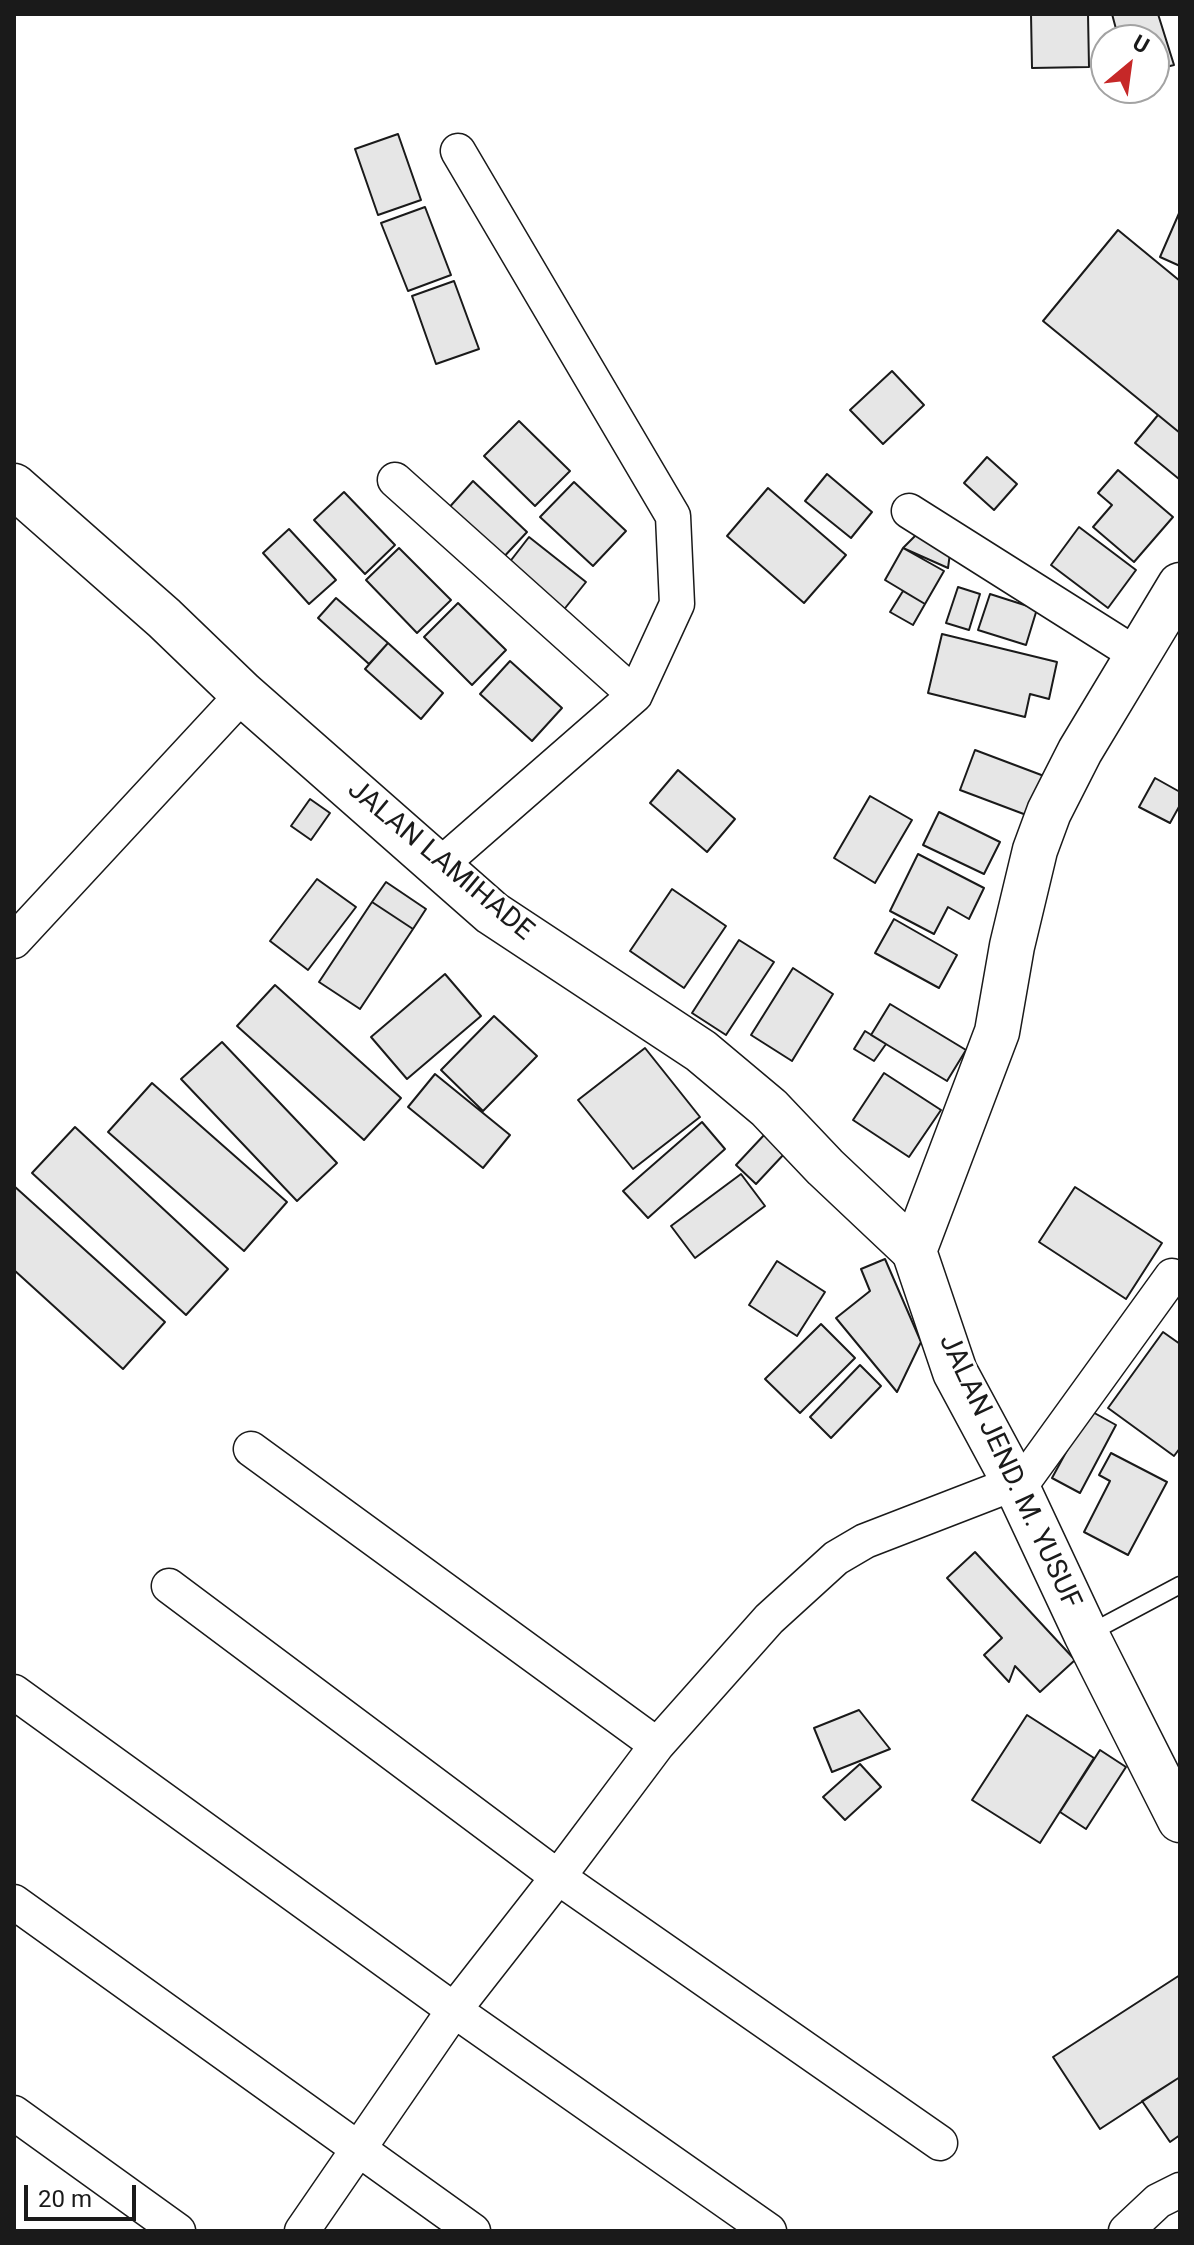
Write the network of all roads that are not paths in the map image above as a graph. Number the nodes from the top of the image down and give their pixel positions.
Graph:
1 (458, 151) dead end
2 (395, 480) dead end
3 (14, 486) edge
4 (909, 511) dead end
5 (1180, 585) edge
6 (1137, 655) junction
7 (243, 694) junction
8 (635, 695) junction
9 (439, 866) junction
10 (14, 941) edge
11 (914, 1251) junction
12 (1172, 1276) dead end
13 (251, 1449) dead end
14 (1016, 1486) junction
15 (1180, 1585) edge
16 (169, 1586) dead end
17 (1086, 1634) junction
18 (14, 1692) edge
19 (657, 1745) junction
20 (1180, 1820) edge
21 (558, 1877) junction
22 (14, 1902) edge
23 (454, 2010) junction
24 (14, 2113) edge
25 (940, 2143) dead end
26 (358, 2149) junction
27 (1180, 2190) edge
28 (178, 2231) edge
29 (302, 2231) edge
30 (473, 2231) edge
31 (769, 2231) edge
32 (1126, 2231) edge

1 - 8 street
2 - 8 street
3 - 7 main road, JALAN LAMIHADE
4 - 6 street
5 - 6 main road
6 - 11 main road
7 - 9 main road, JALAN LAMIHADE
7 - 10 street
8 - 9 street
9 - 11 main road, JALAN LAMIHADE
11 - 14 main road, JALAN JEND. M. YUSUF
12 - 14 street
13 - 19 street
14 - 17 main road, JALAN JEND. M. YUSUF
14 - 19 street
15 - 17 lane
16 - 21 street
17 - 20 main road, JALAN JEND. M. YUSUF
18 - 23 street
19 - 21 street
21 - 23 street
21 - 25 street
22 - 26 street
23 - 26 street
23 - 31 street
24 - 28 street
26 - 29 street
26 - 30 street
27 - 32 street

